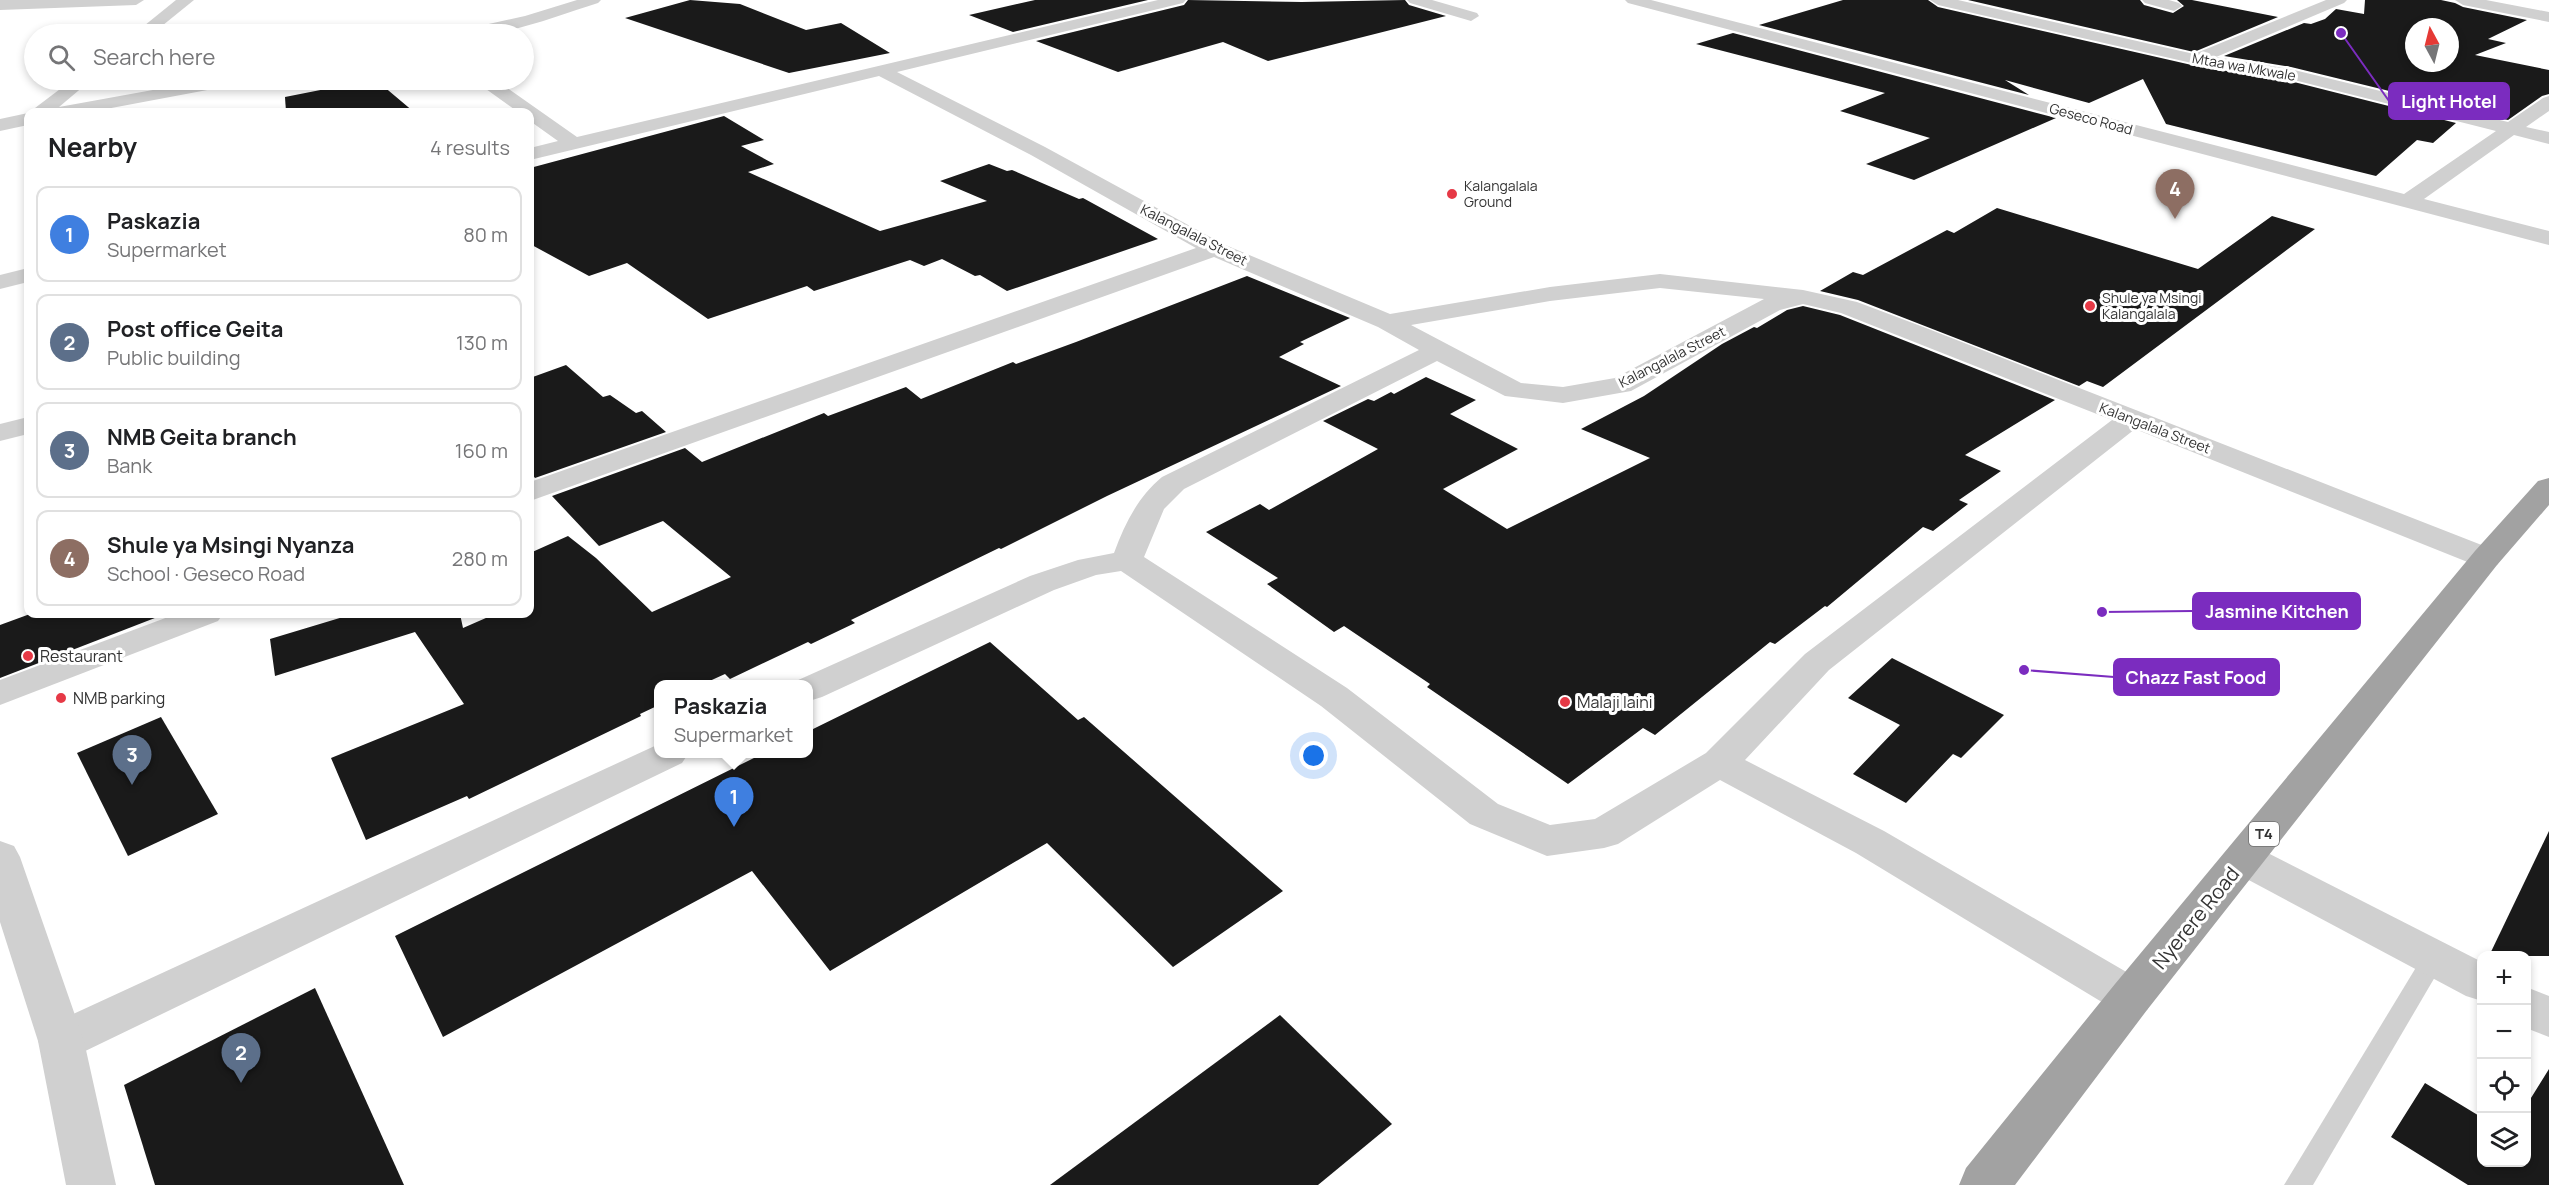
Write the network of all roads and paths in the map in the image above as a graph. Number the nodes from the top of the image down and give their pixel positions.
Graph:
1 (136, 0) edge
2 (186, 0) edge
3 (593, 0) edge
4 (1178, 0) edge
5 (1415, 0) edge
6 (1634, 0) edge
7 (1691, 0) edge
8 (1938, 0) edge
9 (2150, 0) edge
10 (2339, 0) edge
11 (2463, 0) edge
12 (0, 5) edge
13 (2174, 6) dead end
14 (1659, 7) junction
15 (1471, 16) dead end
16 (2549, 16) edge
17 (155, 24) edge
18 (509, 24) edge
19 (2196, 59) junction
20 (880, 70) junction
21 (70, 90) edge
22 (181, 90) edge
23 (500, 90) edge
24 (2549, 102) edge
25 (47, 108) edge
26 (84, 108) edge
27 (525, 108) edge
28 (534, 115) edge
29 (24, 120) edge
30 (0, 125) edge
31 (2512, 129) junction
32 (2549, 138) edge
33 (573, 143) junction
34 (534, 153) edge
35 (2408, 201) junction
36 (2549, 238) edge
37 (1215, 249) junction
38 (24, 276) edge
39 (0, 282) edge
40 (1803, 297) junction
41 (1388, 322) junction
42 (1437, 351) junction
43 (2130, 419) junction
44 (24, 426) edge
45 (0, 433) edge
46 (2549, 487) edge
47 (534, 491) edge
48 (2486, 558) junction
49 (1126, 560) junction
50 (196, 618) edge
51 (813, 687) edge
52 (0, 693) edge
53 (658, 758) edge
54 (1719, 764) junction
55 (0, 857) edge
56 (2244, 859) junction
57 (2434, 958) junction
58 (2477, 981) edge
59 (2131, 998) junction
60 (2531, 1009) edge
61 (2549, 1018) edge
62 (61, 1041) junction
63 (91, 1185) edge
64 (1984, 1185) edge
65 (2298, 1185) edge

1 - 12 street
2 - 17 street
3 - 18 street
4 - 20 street
5 - 15 street
6 - 14 street, Geseco Road
7 - 14 street
8 - 19 street, Mtaa wa Mkwale
9 - 13 street
10 - 19 street
11 - 16 street
14 - 35 street, Geseco Road
19 - 31 street, Mtaa wa Mkwale
20 - 33 street
20 - 37 street, Kalangalala Street
21 - 25 street
22 - 26 street
23 - 27 street
24 - 31 street
28 - 33 street
29 - 30 street
31 - 32 street, Mtaa wa Mkwale
31 - 35 street
33 - 34 street
35 - 36 street, Geseco Road
37 - 41 street, Kalangalala Street
37 - 47 street
38 - 39 street
40 - 41 street
40 - 42 street, Kalangalala Street
40 - 43 street, Kalangalala Street
41 - 42 street, Kalangalala Street
42 - 49 street
43 - 48 street, Kalangalala Street
43 - 54 street
44 - 45 street
46 - 48 highway, Nyerere Road / T4
48 - 56 highway, Nyerere Road / T4
49 - 51 street
49 - 54 street
50 - 52 street
53 - 62 street
54 - 59 street
55 - 62 street
56 - 57 street
56 - 59 highway, Nyerere Road / T4
57 - 58 street
57 - 65 lane
59 - 64 highway, Nyerere Road / T4
60 - 61 street
62 - 63 street

